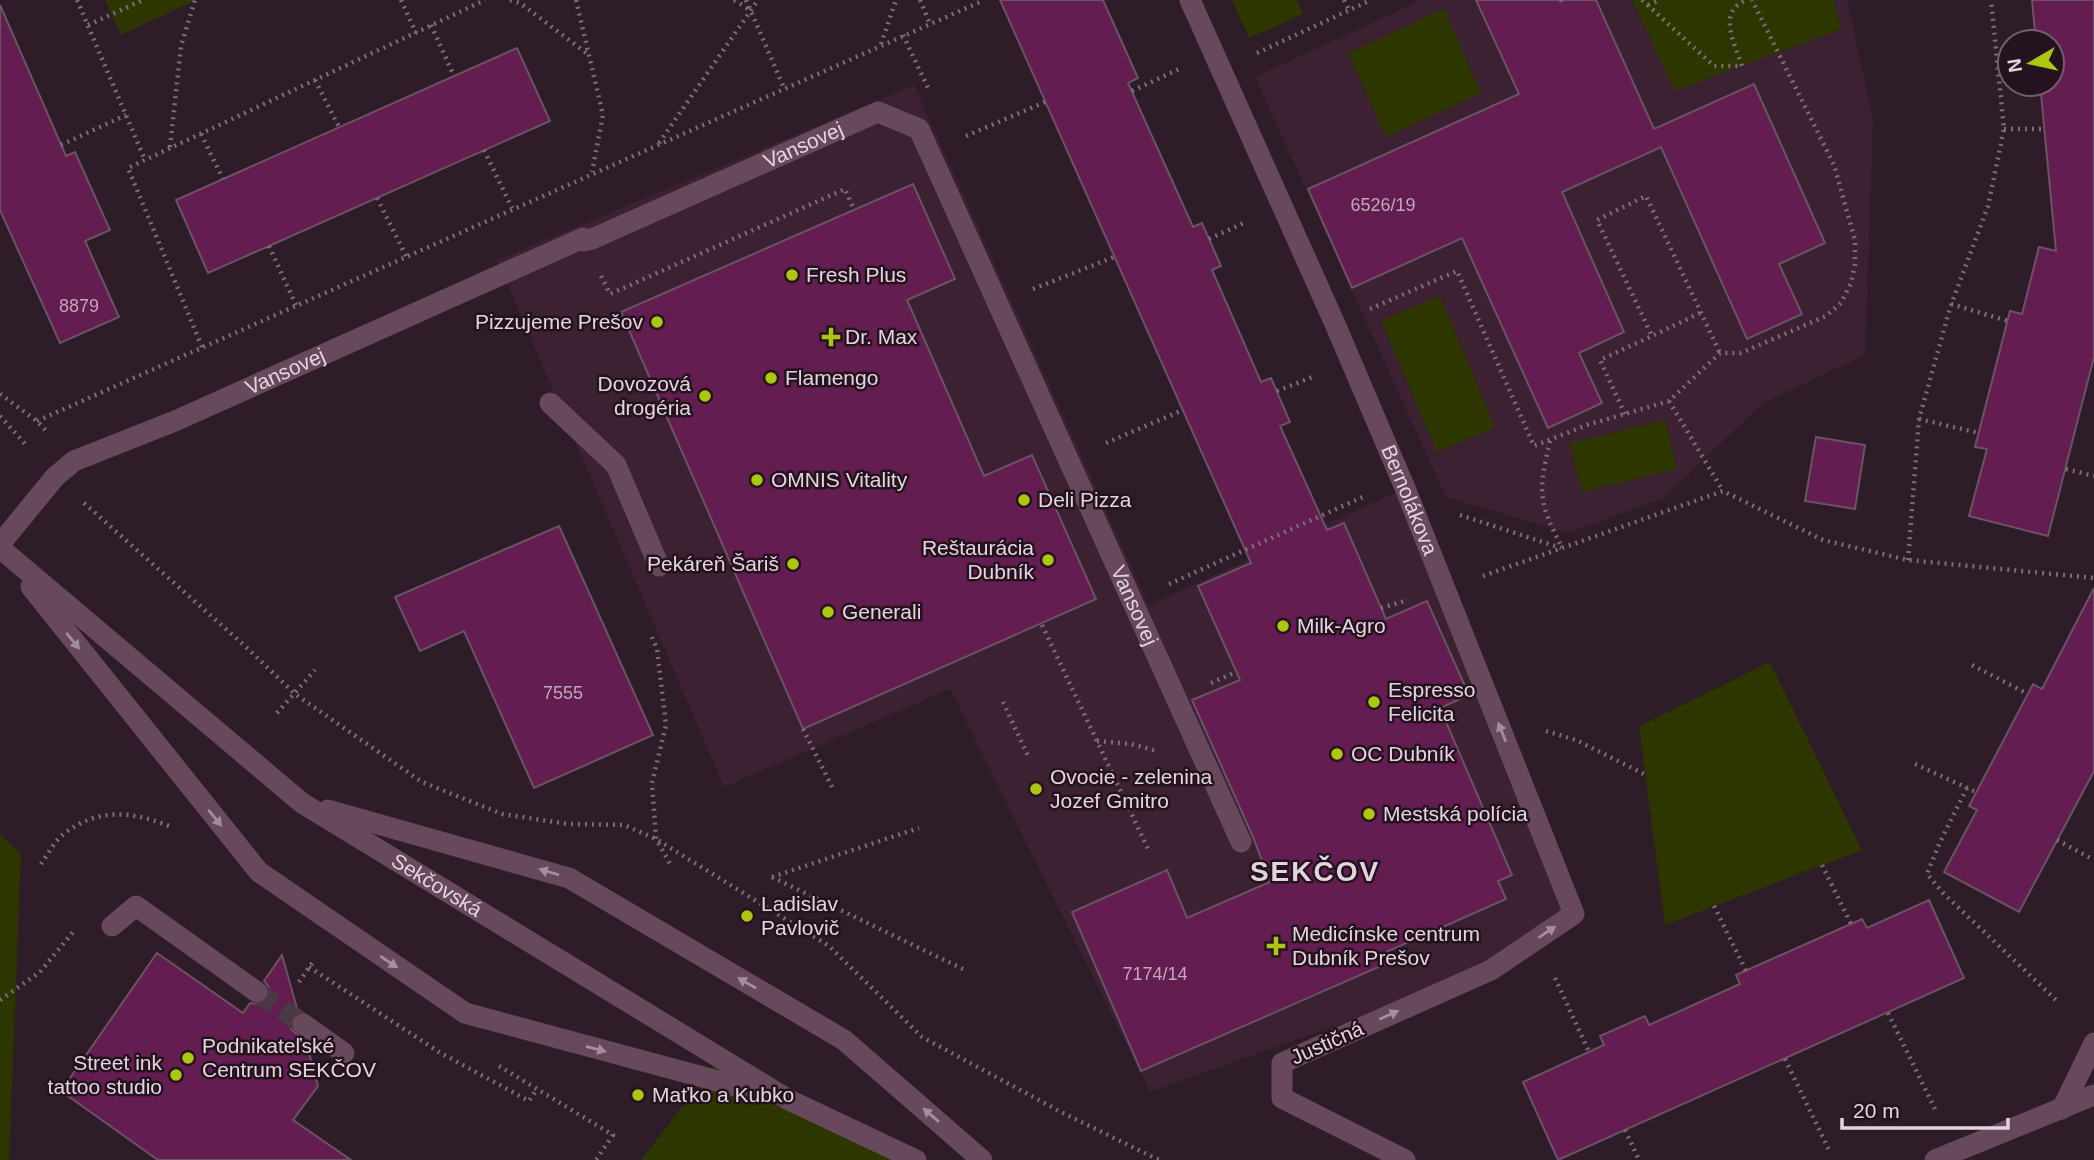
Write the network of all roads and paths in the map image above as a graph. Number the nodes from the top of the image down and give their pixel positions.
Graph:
1 (77, 0) edge
2 (142, 0) edge
3 (401, 0) edge
4 (485, 0) edge
5 (510, 0) edge
6 (576, 0) edge
7 (734, 0) edge
8 (746, 0) edge
9 (758, 0) edge
10 (895, 0) edge
11 (920, 0) edge
12 (1190, 0) edge
13 (1344, 0) edge
14 (1371, 0) edge
15 (1642, 0) edge
16 (1660, 0) edge
17 (1749, 0) edge
18 (1991, 0) edge
19 (195, 1) edge
20 (981, 1) edge
21 (1648, 5) junction
22 (750, 10) junction
23 (1349, 10) junction
24 (930, 24) junction
25 (88, 25) junction
26 (431, 25) junction
27 (416, 33) junction
28 (903, 35) junction
29 (881, 45) junction
30 (590, 55) junction
31 (1188, 65) dead end
32 (1221, 69) junction
33 (454, 76) dead end
34 (315, 80) junction
35 (784, 88) junction
36 (1132, 91) dead end
37 (934, 100) dead end
38 (1045, 102) dead end
39 (126, 115) junction
40 (339, 127) dead end
41 (2004, 129) junction
42 (2045, 129) dead end
43 (201, 134) junction
44 (964, 137) dead end
45 (659, 144) junction
46 (61, 145) dead end
47 (170, 148) junction
48 (484, 150) dead end
49 (145, 160) junction
50 (592, 173) junction
51 (223, 179) dead end
52 (377, 198) dead end
53 (512, 208) junction
54 (854, 209) dead end
55 (1256, 217) dead end
56 (1209, 239) dead end
57 (584, 241) junction
58 (269, 246) dead end
59 (406, 256) junction
60 (1114, 257) dead end
61 (1031, 290) dead end
62 (1951, 304) junction
63 (296, 305) junction
64 (1700, 313) junction
65 (2008, 321) dead end
66 (1335, 324) junction
67 (1652, 336) junction
68 (202, 347) junction
69 (1720, 353) junction
70 (1327, 371) dead end
71 (1277, 391) dead end
72 (0, 394) edge
73 (1669, 401) junction
74 (550, 402) dead end
75 (1182, 410) dead end
76 (1625, 414) junction
77 (0, 415) edge
78 (1919, 419) junction
79 (37, 421) junction
80 (1979, 433) dead end
81 (1550, 441) junction
82 (1101, 446) dead end
83 (74, 461) junction
84 (2066, 468) dead end
85 (2094, 476) edge
86 (55, 477) junction
87 (1405, 488) junction
88 (1377, 490) dead end
89 (1723, 491) junction
90 (0, 547) edge
91 (1562, 548) junction
92 (1908, 560) junction
93 (659, 566) dead end
94 (1504, 569) dead end
95 (2094, 578) edge
96 (1164, 587) dead end
97 (1042, 625) dead end
98 (652, 637) dead end
99 (1972, 665) dead end
100 (315, 670) dead end
101 (295, 694) junction
102 (2028, 694) dead end
103 (1003, 702) dead end
104 (277, 713) dead end
105 (1500, 726) junction
106 (803, 729) dead end
107 (1096, 741) junction
108 (1028, 758) dead end
109 (1203, 758) junction
110 (1915, 764) dead end
111 (1644, 774) dead end
112 (832, 787) dead end
113 (1967, 788) junction
114 (1976, 792) dead end
115 (302, 803) junction
116 (919, 828) dead end
117 (178, 829) dead end
118 (656, 839) junction
119 (2057, 840) dead end
120 (1241, 842) dead end
121 (1149, 851) dead end
122 (2094, 860) edge
123 (41, 864) dead end
124 (1822, 865) dead end
125 (673, 867) dead end
126 (1714, 906) dead end
127 (1851, 924) dead end
128 (112, 926) dead end
129 (75, 929) dead end
130 (321, 949) dead end
131 (309, 967) junction
132 (965, 970) dead end
133 (1491, 970) joint
134 (1746, 971) dead end
135 (1555, 978) dead end
136 (299, 982) dead end
137 (257, 992) tunnel mouth
138 (0, 1000) edge
139 (2056, 1000) dead end
140 (1888, 1013) dead end
141 (303, 1024) tunnel mouth
142 (2094, 1043) edge
143 (1590, 1052) dead end
144 (344, 1053) dead end
145 (1785, 1059) dead end
146 (494, 1063) dead end
147 (537, 1088) junction
148 (2094, 1095) edge
149 (789, 1100) junction
150 (1934, 1109) dead end
151 (2062, 1109) junction
152 (1625, 1130) dead end
153 (1830, 1152) dead end
154 (596, 1160) edge
155 (916, 1160) edge
156 (982, 1160) edge
157 (1159, 1160) edge
158 (1405, 1160) edge
159 (1639, 1160) edge
160 (1935, 1160) edge

1 - 25 path
2 - 25 path
3 - 27 path
4 - 26 path
5 - 30 path
6 - 30 path
7 - 22 path
8 - 22 path
9 - 22 path
10 - 29 path
11 - 24 path
12 - 32 street, Bernolákova
13 - 23 path
14 - 23 path
15 - 21 path
16 - 21 path
17 - 21 path
17 - 69 path
18 - 41 path
19 - 47 path
20 - 24 path
22 - 35 path
22 - 45 path
23 - 32 path
24 - 28 path
25 - 39 path
26 - 27 path
26 - 33 path
27 - 34 path
28 - 29 path
28 - 37 path
29 - 35 path
30 - 50 path
31 - 36 path
32 - 66 street, Bernolákova
34 - 40 path
34 - 43 path
35 - 45 path
38 - 44 path
39 - 46 path
39 - 49 path
41 - 42 path
41 - 62 path
43 - 47 path
43 - 51 path
45 - 50 path
47 - 49 path
48 - 53 path
49 - 68 path
50 - 53 path
52 - 59 path
53 - 59 path
54 - 57 path
55 - 56 path
57 - 83 street, Vansovej
57 - 109 street, Vansovej
58 - 63 path
59 - 63 path
60 - 61 path
62 - 65 path
62 - 78 path
63 - 68 path
64 - 67 path
64 - 67 path
64 - 69 path
66 - 81 path
66 - 87 street, Bernolákova
67 - 76 path
68 - 79 path
69 - 73 path
70 - 71 path
72 - 79 path
73 - 76 path
73 - 89 path
74 - 93 street
75 - 82 path
76 - 81 path
77 - 86 path
78 - 80 path
78 - 92 path
79 - 83 path
81 - 91 path
83 - 86 street, Vansovej
84 - 85 path
86 - 90 street, Vansovej
86 - 101 path
87 - 91 path
87 - 105 street, Bernolákova
88 - 96 path
89 - 91 path
89 - 92 path
90 - 115 street, Sekčovská
90 -> 149 street
91 - 94 path
92 - 95 path
97 - 107 path
98 - 118 path
99 - 102 path
100 - 101 path
101 - 104 path
101 - 118 path
103 - 108 path
105 - 111 path
133 -> 105 street, Bernolákova
106 - 112 path
107 - 109 path
107 - 121 path
109 - 120 street, Vansovej
110 - 113 path
113 - 114 path
113 - 139 path
115 - 149 street, Sekčovská
156 -> 115 street
116 - 132 path
117 - 123 path
118 - 125 path
118 - 157 path
119 - 122 path
124 - 127 path
126 - 134 path
128 - 137 street
129 - 138 path
130 - 131 path
131 - 136 path
131 - 147 path
158 -> 133 street, Justičná
135 - 143 path
140 - 150 path
141 - 144 street
142 - 151 street
145 - 153 path
146 - 147 path
147 - 154 path
148 - 151 street
149 - 155 street, Sekčovská
151 - 160 street
152 - 159 path

